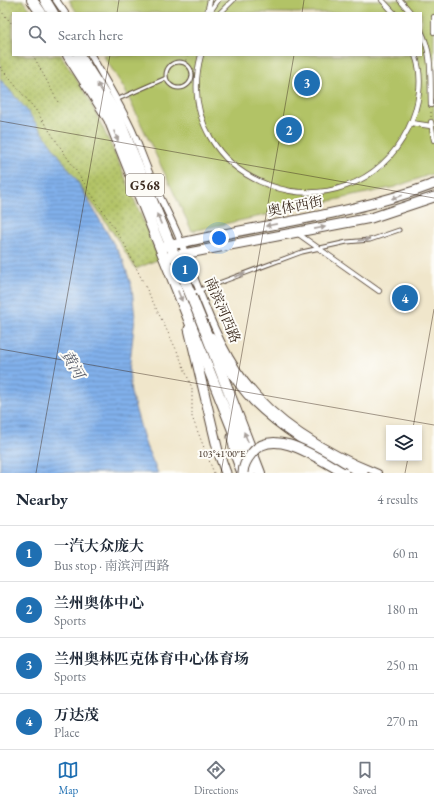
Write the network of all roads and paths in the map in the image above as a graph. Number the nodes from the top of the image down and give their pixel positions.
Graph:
1 (32, 0) edge
2 (45, 0) edge
3 (56, 0) edge
4 (210, 0) edge
5 (218, 0) edge
6 (233, 0) edge
7 (382, 0) edge
8 (400, 0) edge
9 (0, 10) edge
10 (40, 12) edge
11 (52, 12) edge
12 (64, 12) edge
13 (208, 12) edge
14 (209, 12) edge
15 (221, 12) edge
16 (393, 12) edge
17 (410, 12) edge
18 (434, 17) edge
19 (12, 24) edge
20 (434, 32) edge
21 (422, 33) edge
22 (34, 56) edge
23 (69, 56) edge
24 (80, 56) edge
25 (91, 56) edge
26 (188, 56) edge
27 (201, 56) edge
28 (415, 56) edge
29 (184, 64) junction
30 (0, 67) edge
31 (191, 74) junction
32 (197, 75) junction
33 (166, 78) junction
34 (434, 98) edge
35 (58, 102) dead end
36 (109, 103) junction
37 (431, 105) junction
38 (411, 123) junction
39 (431, 124) junction
40 (434, 140) edge
41 (434, 184) edge
42 (434, 197) edge
43 (399, 230) dead end
44 (296, 232) junction
45 (181, 243) junction
46 (165, 246) junction
47 (319, 248) junction
48 (185, 254) junction
49 (169, 257) junction
50 (380, 291) dead end
51 (195, 292) junction
52 (186, 311) junction
53 (201, 320) junction
54 (229, 420) junction
55 (214, 473) edge
56 (226, 473) edge
57 (242, 473) edge
58 (250, 473) edge
59 (260, 473) edge
60 (345, 473) edge
61 (363, 473) edge
62 (378, 473) edge

1 - 10 highway
2 - 11 highway
3 - 12 street
4 - 13 street
5 - 14 street
6 - 15 street
7 - 16 street
8 - 17 street
9 - 19 path
18 - 20 street
21 - 37 street
22 - 35 path
23 - 36 highway, 南滨河西路 / G568
36 -> 24 highway, 南滨河西路 / G568
25 - 36 street, 南滨河西路
26 - 29 path
27 - 32 street
28 - 38 street
29 - 31 lane
29 - 33 lane
30 - 55 path
31 - 32 lane
31 - 33 lane
32 - 38 street
33 - 36 lane
34 - 37 street
36 - 45 street, 南滨河西路
36 - 46 highway, 南滨河西路 / G568
37 - 39 path
38 - 39 street
39 - 40 street
41 -> 45 main road, 奥体西街
44 -> 42 main road, 奥体西街
47 -> 43 lane
44 - 47 street
44 - 48 main road, 奥体西街
45 - 46 main road, 奥体西街
45 - 48 street, 南滨河西路
46 - 49 highway, 南滨河西路 / G568
47 - 50 street
51 -> 47 lane
48 - 49 main road, 奥体西街
48 - 51 street, 南滨河西路
49 - 51 highway, 南滨河西路 / G568
49 -> 52 highway, 南滨河西路 / G568
51 - 53 highway, 南滨河西路 / G568
51 - 62 street, 南滨河西路
52 - 54 highway, 南滨河西路 / G568
52 - 56 main road
59 -> 53 highway, 南滨河西路 / G568
53 - 61 main road
54 - 57 main road
54 - 58 highway, 南滨河西路 / G568
57 - 60 main road, bridge

